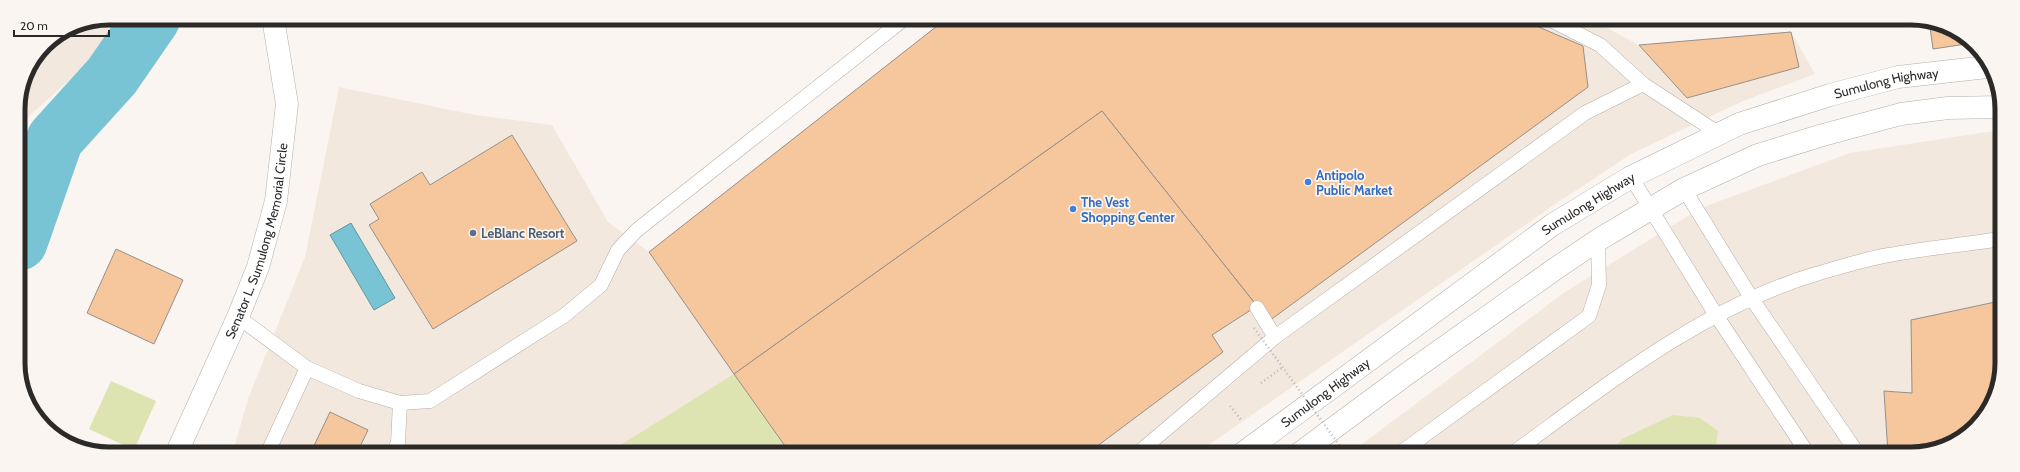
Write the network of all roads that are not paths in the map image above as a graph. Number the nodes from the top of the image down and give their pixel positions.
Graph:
1 (273, 25) edge
2 (896, 25) edge
3 (1561, 25) edge
4 (1984, 66) edge
5 (1643, 84) junction
6 (1995, 107) edge
7 (1718, 133) junction
8 (1631, 177) junction
9 (1684, 189) junction
10 (1650, 208) junction
11 (1598, 240) junction
12 (1995, 240) edge
13 (1752, 299) junction
14 (1257, 308) dead end
15 (1716, 315) junction
16 (238, 317) junction
17 (1275, 337) junction
18 (307, 368) junction
19 (400, 403) junction
20 (179, 447) edge
21 (270, 447) edge
22 (396, 447) edge
23 (1145, 447) edge
24 (1250, 447) edge
25 (1308, 447) edge
26 (1408, 447) edge
27 (1523, 447) edge
28 (1803, 447) edge
29 (1853, 447) edge

1 - 16 main road, Senator L. Sumulong Memorial Circle
2 - 19 lane
3 - 5 lane
4 - 7 main road, Sumulong Highway
5 - 7 lane
5 - 17 lane
6 - 9 main road
7 - 8 main road, Sumulong Highway
8 - 10 lane
8 - 24 main road, Sumulong Highway
9 - 10 main road
9 - 13 lane
10 - 11 main road
10 - 15 lane
11 - 25 main road
11 - 26 lane
12 - 13 lane
13 - 15 lane
13 - 29 lane
14 - 17 lane
15 - 27 lane
15 - 28 lane
16 - 18 lane
16 - 20 main road, Senator L. Sumulong Memorial Circle
17 - 23 lane
18 - 19 lane
18 - 21 lane
19 - 22 lane

